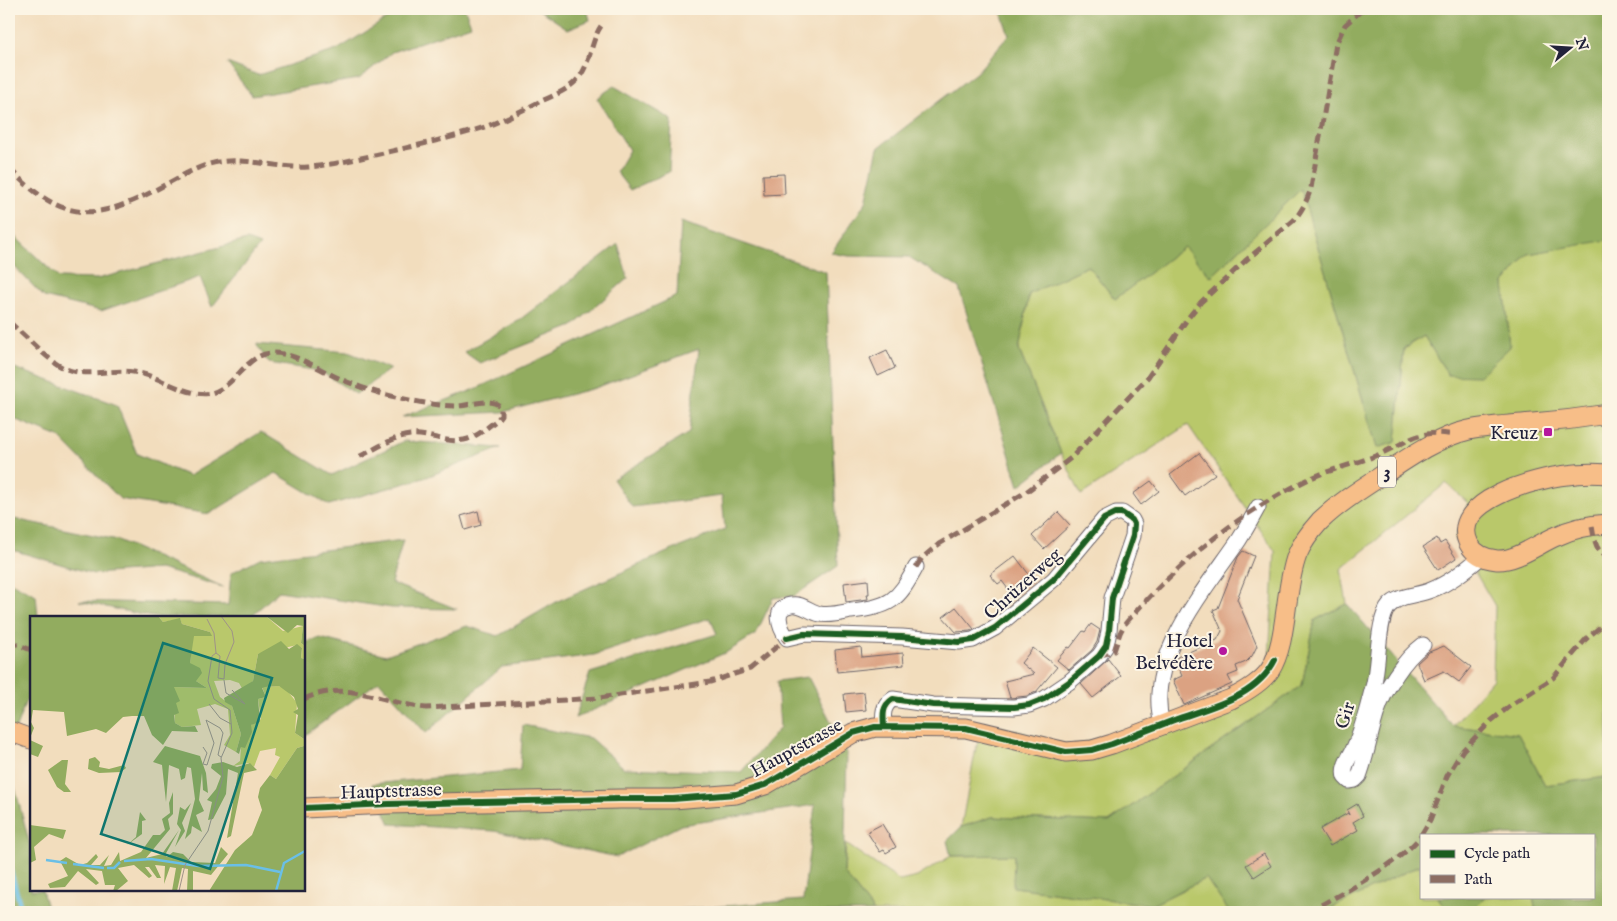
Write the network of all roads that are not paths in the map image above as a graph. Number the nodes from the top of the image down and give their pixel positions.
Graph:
1 (1608, 414) edge
2 (1608, 474) edge
3 (1258, 506) dead end
4 (1608, 524) edge
5 (1482, 556) junction
6 (916, 567) dead end
7 (1423, 645) dead end
8 (1162, 724) junction
9 (884, 726) junction
10 (9, 731) edge
11 (30, 738) edge
12 (305, 808) edge

1 - 8 main road, Hauptstrasse / 3
2 - 5 main road
3 - 8 street
4 - 5 main road
5 - 7 street, Gir
6 - 9 street, Chrüzerweg
8 - 9 main road, Hauptstrasse / 3
9 - 12 main road, Hauptstrasse / 3
10 - 11 main road

